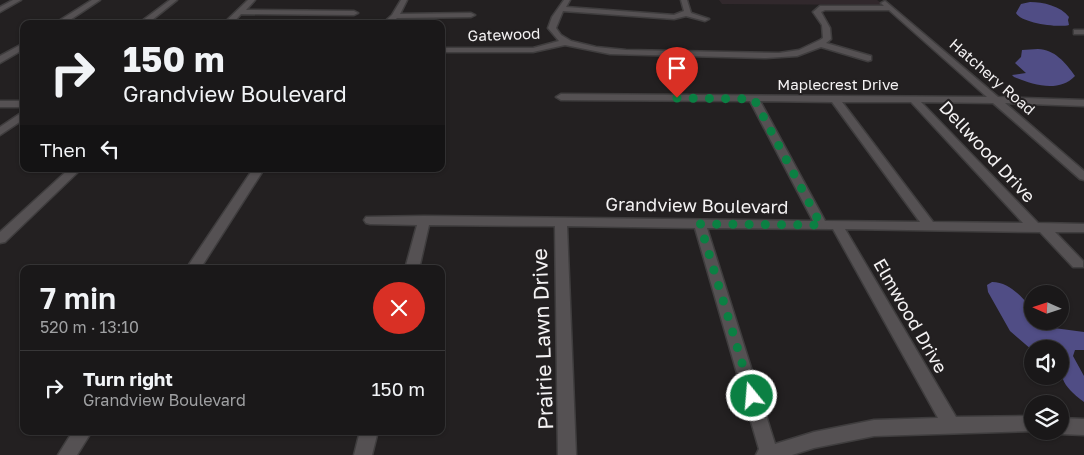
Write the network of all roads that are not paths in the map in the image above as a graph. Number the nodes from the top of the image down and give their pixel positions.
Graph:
1 (18, 0) edge
2 (97, 0) edge
3 (174, 0) edge
4 (252, 0) edge
5 (404, 0) edge
6 (567, 0) edge
7 (684, 0) edge
8 (881, 0) edge
9 (890, 8) junction
10 (562, 9) junction
11 (0, 10) edge
12 (239, 12) junction
13 (354, 13) dead end
14 (686, 14) junction
15 (471, 15) dead end
16 (395, 16) junction
17 (705, 19) dead end
18 (64, 20) edge
19 (147, 20) edge
20 (230, 20) edge
21 (390, 20) edge
22 (567, 42) junction
23 (820, 44) junction
24 (20, 48) edge
25 (445, 50) edge
26 (868, 58) dead end
27 (0, 60) edge
28 (561, 97) dead end
29 (754, 99) junction
30 (835, 100) junction
31 (914, 100) junction
32 (996, 101) junction
33 (1084, 103) edge
34 (0, 104) edge
35 (20, 104) edge
36 (20, 117) edge
37 (0, 132) edge
38 (72, 172) edge
39 (256, 172) edge
40 (1084, 177) edge
41 (370, 220) dead end
42 (424, 220) junction
43 (561, 222) junction
44 (700, 224) junction
45 (821, 225) junction
46 (837, 226) junction
47 (929, 226) junction
48 (1039, 227) junction
49 (1084, 228) edge
50 (0, 239) edge
51 (1078, 264) dead end
52 (196, 265) edge
53 (413, 265) edge
54 (1024, 424) edge
55 (951, 425) junction
56 (1069, 426) edge
57 (1084, 427) edge
58 (81, 435) edge
59 (368, 435) edge
60 (767, 454) edge
61 (67, 455) edge
62 (363, 455) edge
63 (567, 455) edge

1 - 11 street
2 - 18 street
3 - 19 street
4 - 12 street
5 - 16 street
6 - 10 street
7 - 14 street
8 - 9 street, Hatchery Road
9 - 23 street
9 - 32 street, Hatchery Road
10 - 14 street
10 - 22 street
12 - 13 street
12 - 20 street
14 - 17 street
15 - 16 street
16 - 21 street
22 - 23 street
22 - 25 street, Gatewood
23 - 26 street
24 - 27 street
28 - 29 street, Maplecrest Drive
29 - 30 street, Maplecrest Drive
29 - 45 street
30 - 31 street, Maplecrest Drive
30 - 47 street
31 - 32 street, Maplecrest Drive
31 - 48 street, Dellwood Drive
32 - 33 street, Maplecrest Drive
32 - 40 street, Hatchery Road
34 - 35 street
36 - 37 street
38 - 50 street
39 - 52 street
41 - 42 street, Grandview Boulevard
42 - 43 street, Grandview Boulevard
42 - 53 street
43 - 44 street, Grandview Boulevard
43 - 63 street, Prairie Lawn Drive
44 - 45 street, Grandview Boulevard
44 - 60 street
45 - 46 street, Grandview Boulevard
46 - 47 street, Grandview Boulevard
46 - 55 street, Elmwood Drive
47 - 48 street, Grandview Boulevard
48 - 49 street, Grandview Boulevard
48 - 51 street, Dellwood Drive
54 - 55 street
55 - 60 street
56 - 57 street
58 - 61 street
59 - 62 street

